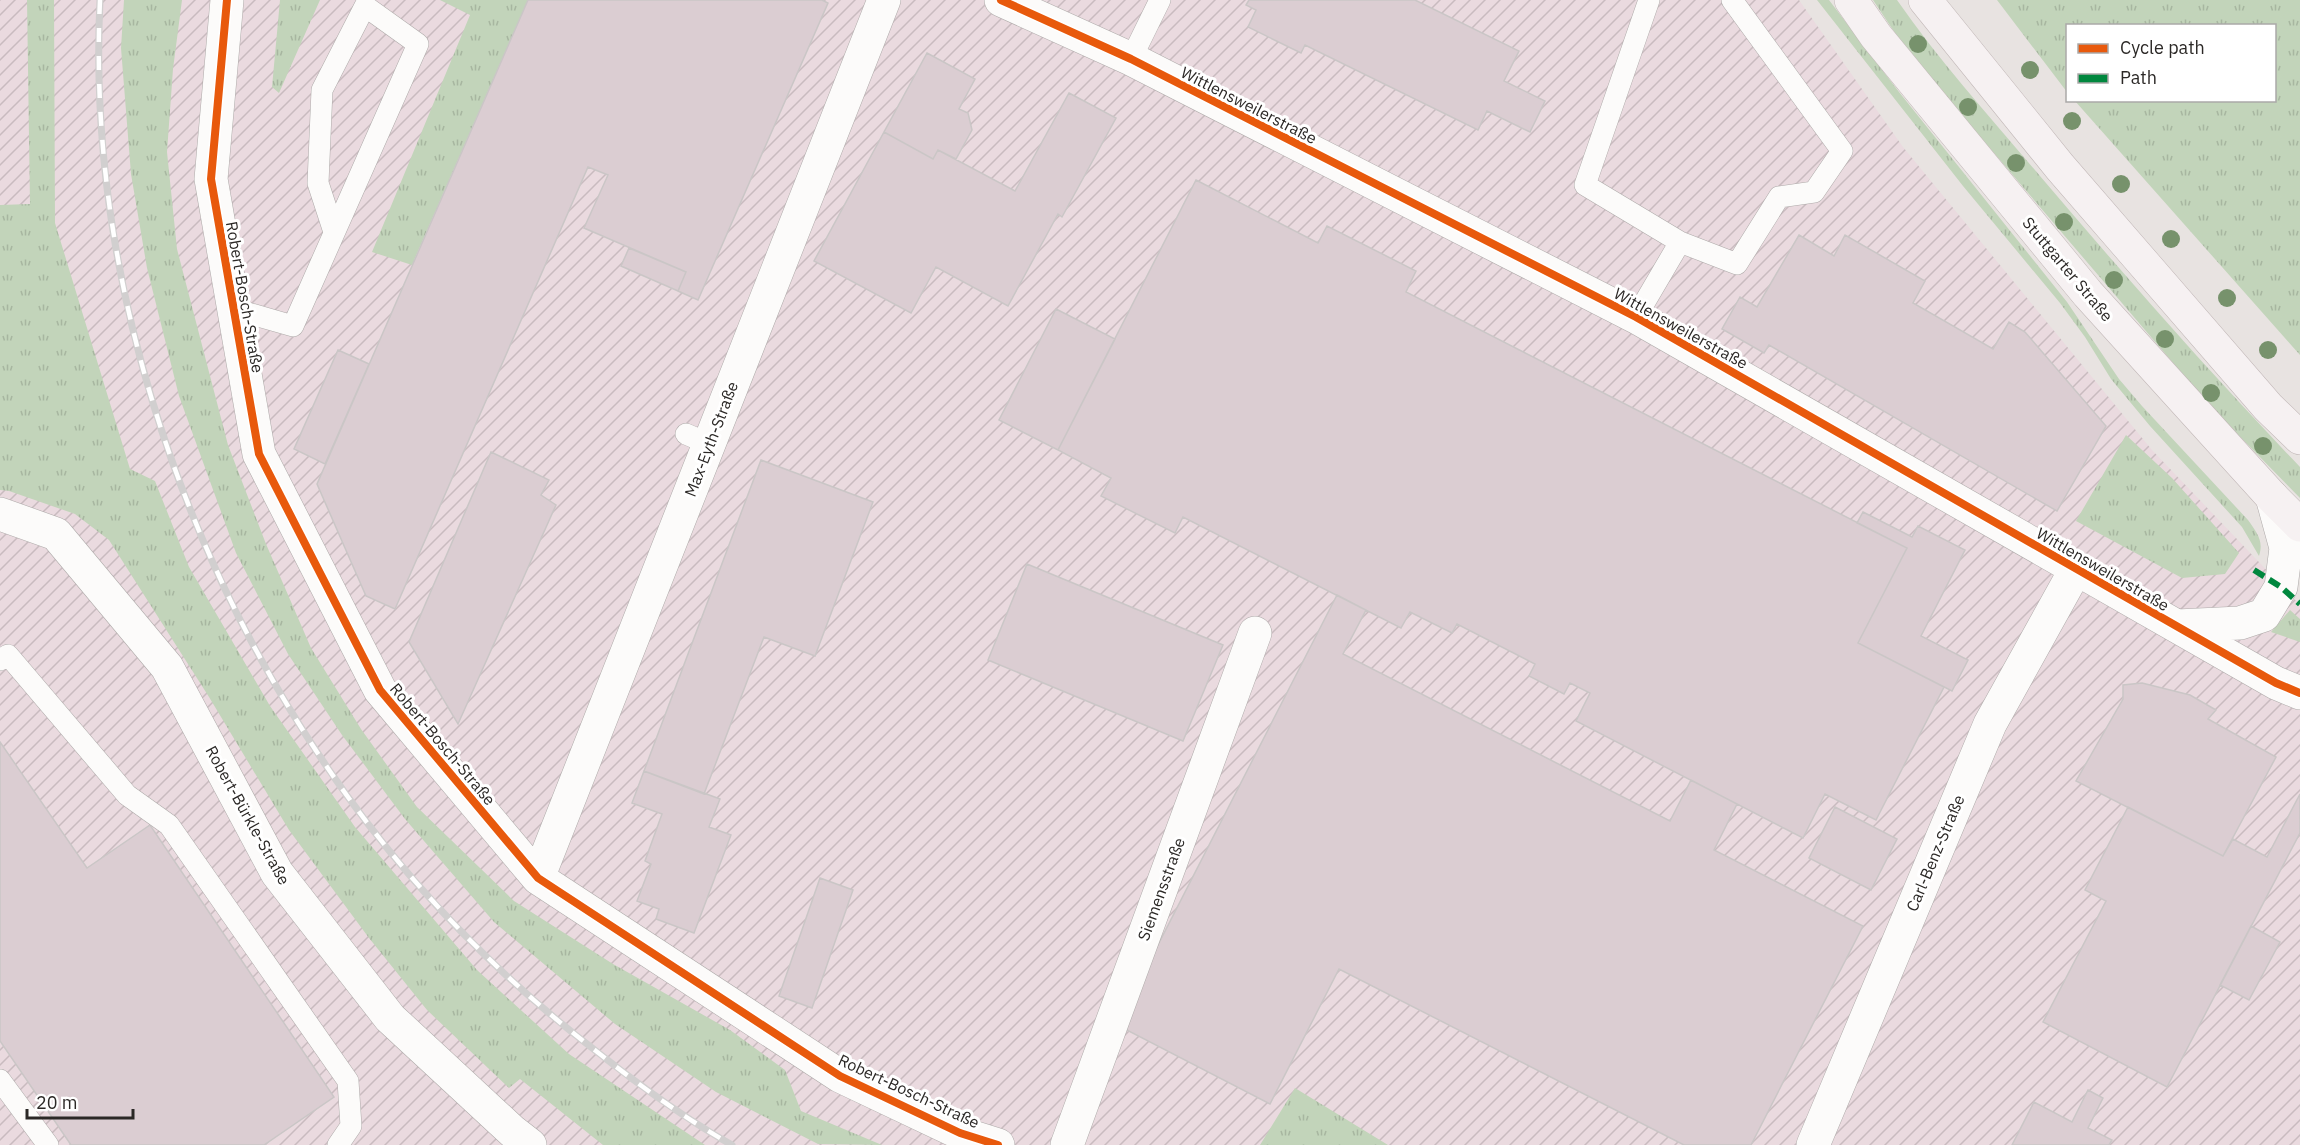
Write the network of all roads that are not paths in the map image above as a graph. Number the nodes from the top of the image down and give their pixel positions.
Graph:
1 (227, 0) edge
2 (884, 0) edge
3 (1001, 0) edge
4 (1160, 0) edge
5 (1649, 0) edge
6 (1732, 0) edge
7 (1851, 0) edge
8 (1925, 0) edge
9 (1131, 59) junction
10 (334, 232) junction
11 (1680, 242) junction
12 (234, 309) junction
13 (1636, 317) junction
14 (2300, 438) edge
15 (2272, 497) junction
16 (0, 514) edge
17 (2300, 525) edge
18 (2076, 569) junction
19 (2177, 626) junction
20 (1255, 633) dead end
21 (0, 660) edge
22 (2292, 683) edge
23 (538, 878) junction
24 (0, 1080) edge
25 (48, 1145) edge
26 (338, 1145) edge
27 (530, 1145) edge
28 (998, 1145) edge
29 (1067, 1145) edge
30 (1813, 1145) edge

1 - 12 street, Robert-Bosch-Straße
2 - 23 street, Max-Eyth-Straße
3 - 9 street, Wittlensweilerstraße
4 - 9 lane
5 - 11 lane
6 - 11 lane
7 - 15 main road, Stuttgarter Straße
8 - 14 main road
9 - 13 street, Wittlensweilerstraße
10 - 10 lane
10 - 12 lane
11 - 13 lane
12 - 23 street, Robert-Bosch-Straße
13 - 18 street, Wittlensweilerstraße
15 - 17 main road, Stuttgarter Straße
15 - 19 street, Wittlensweilerstraße
16 - 27 street, Robert-Bürkle-Straße
18 - 19 street, Wittlensweilerstraße
18 - 30 street, Carl-Benz-Straße
19 - 22 street, Wittlensweilerstraße
20 - 29 street, Siemensstraße
21 - 26 lane
23 - 28 street, Robert-Bosch-Straße
24 - 25 lane

